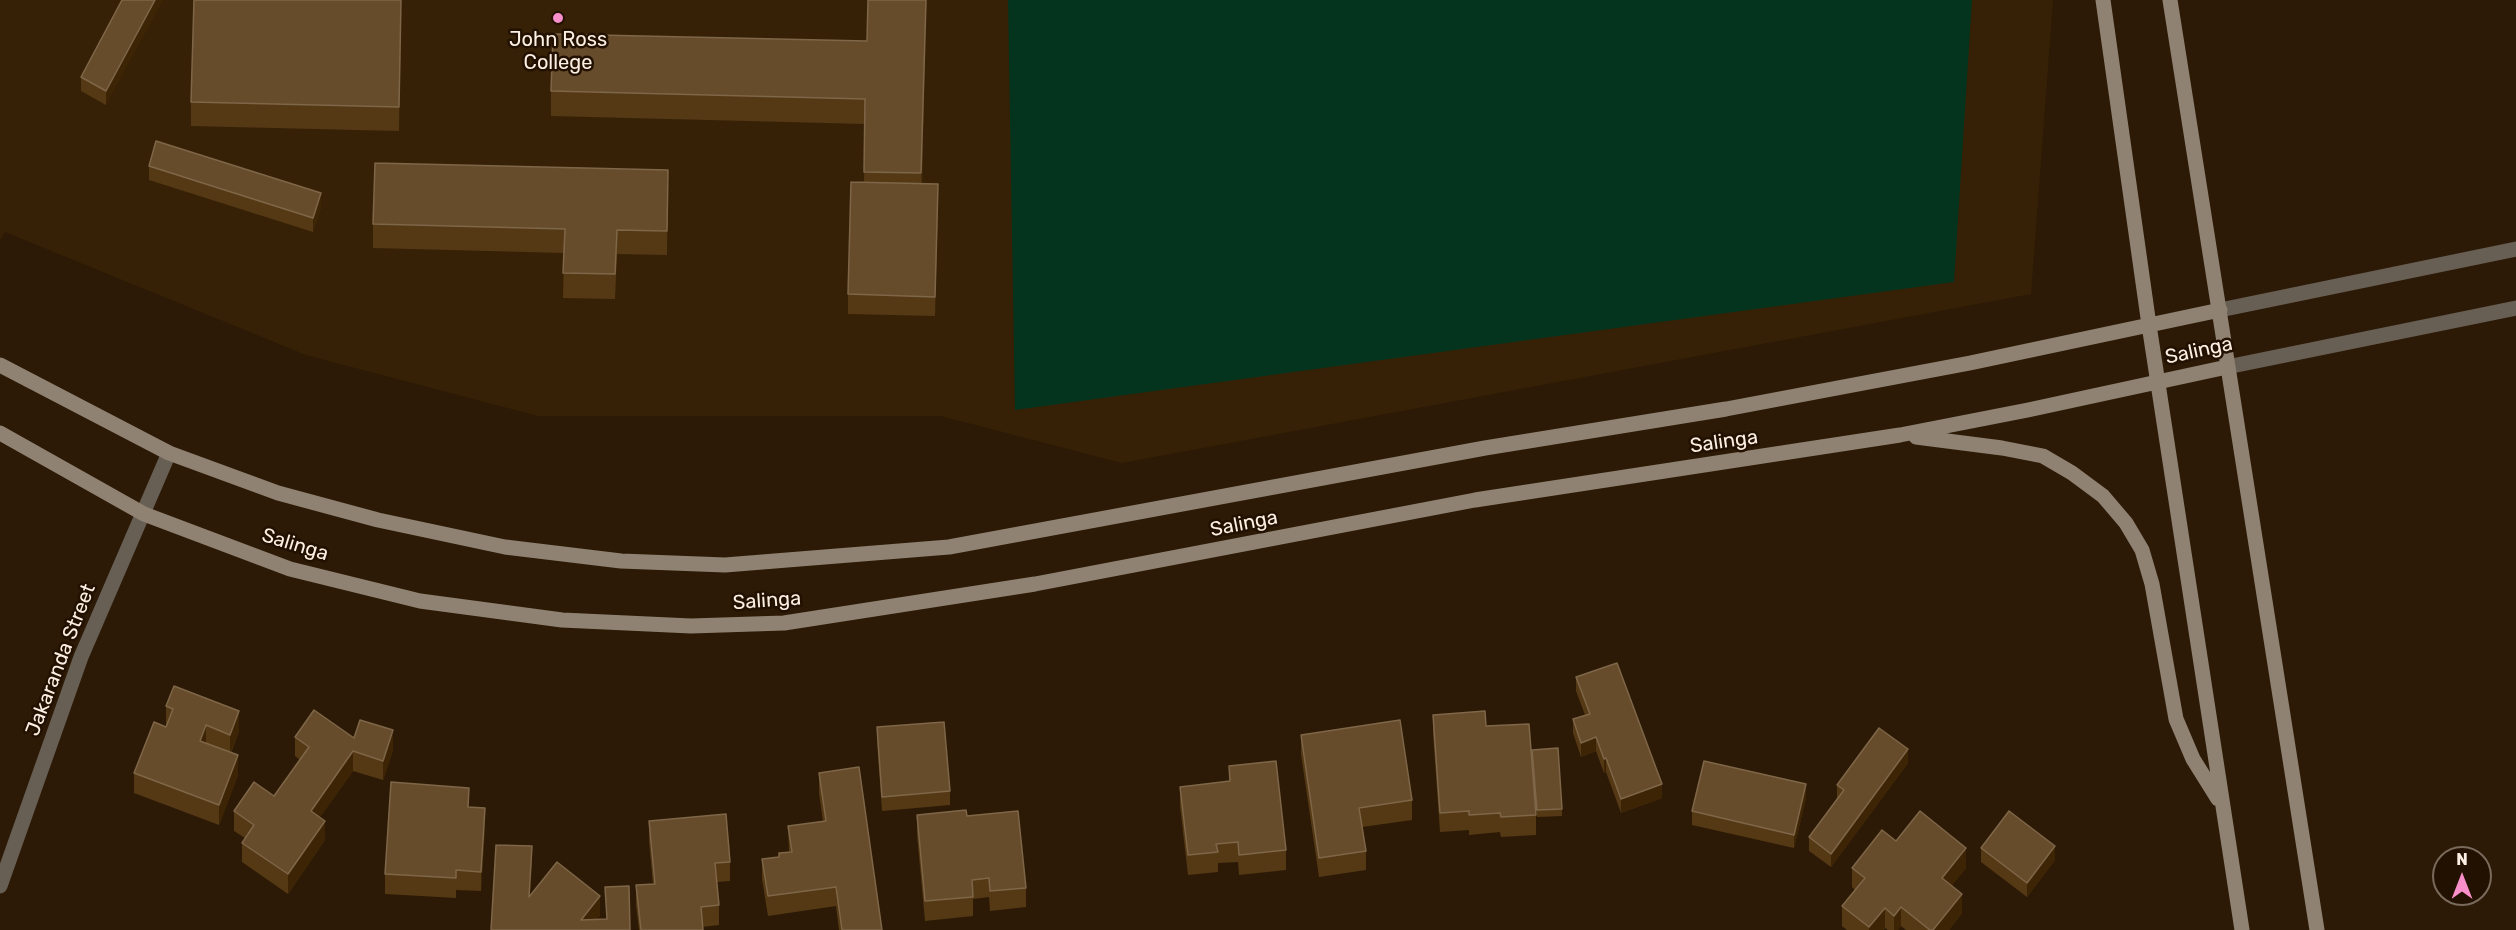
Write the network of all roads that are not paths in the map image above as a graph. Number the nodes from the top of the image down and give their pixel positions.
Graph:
1 (2103, 0) edge
2 (2170, 0) edge
3 (2516, 249) edge
4 (2516, 308) edge
5 (2220, 310) junction
6 (2149, 325) junction
7 (0, 365) edge
8 (2227, 367) junction
9 (2159, 382) junction
10 (0, 433) edge
11 (1900, 435) junction
12 (169, 453) junction
13 (144, 514) junction
14 (2221, 804) junction
15 (0, 886) edge
16 (2242, 930) edge
17 (2317, 930) edge

1 - 6 street
2 - 5 street
3 - 5 street, Salinga
4 - 8 street, Salinga
5 - 6 street, Salinga
5 - 8 street
6 - 9 street
6 - 12 street, Salinga
7 - 12 street, Salinga
8 - 9 street, Salinga
8 - 17 street
9 - 11 street, Salinga
9 - 14 street
10 - 13 street, Salinga
11 - 13 street, Salinga
11 - 14 street
12 - 13 street, Jakaranda Street
13 - 15 street, Jakaranda Street
14 - 16 street

